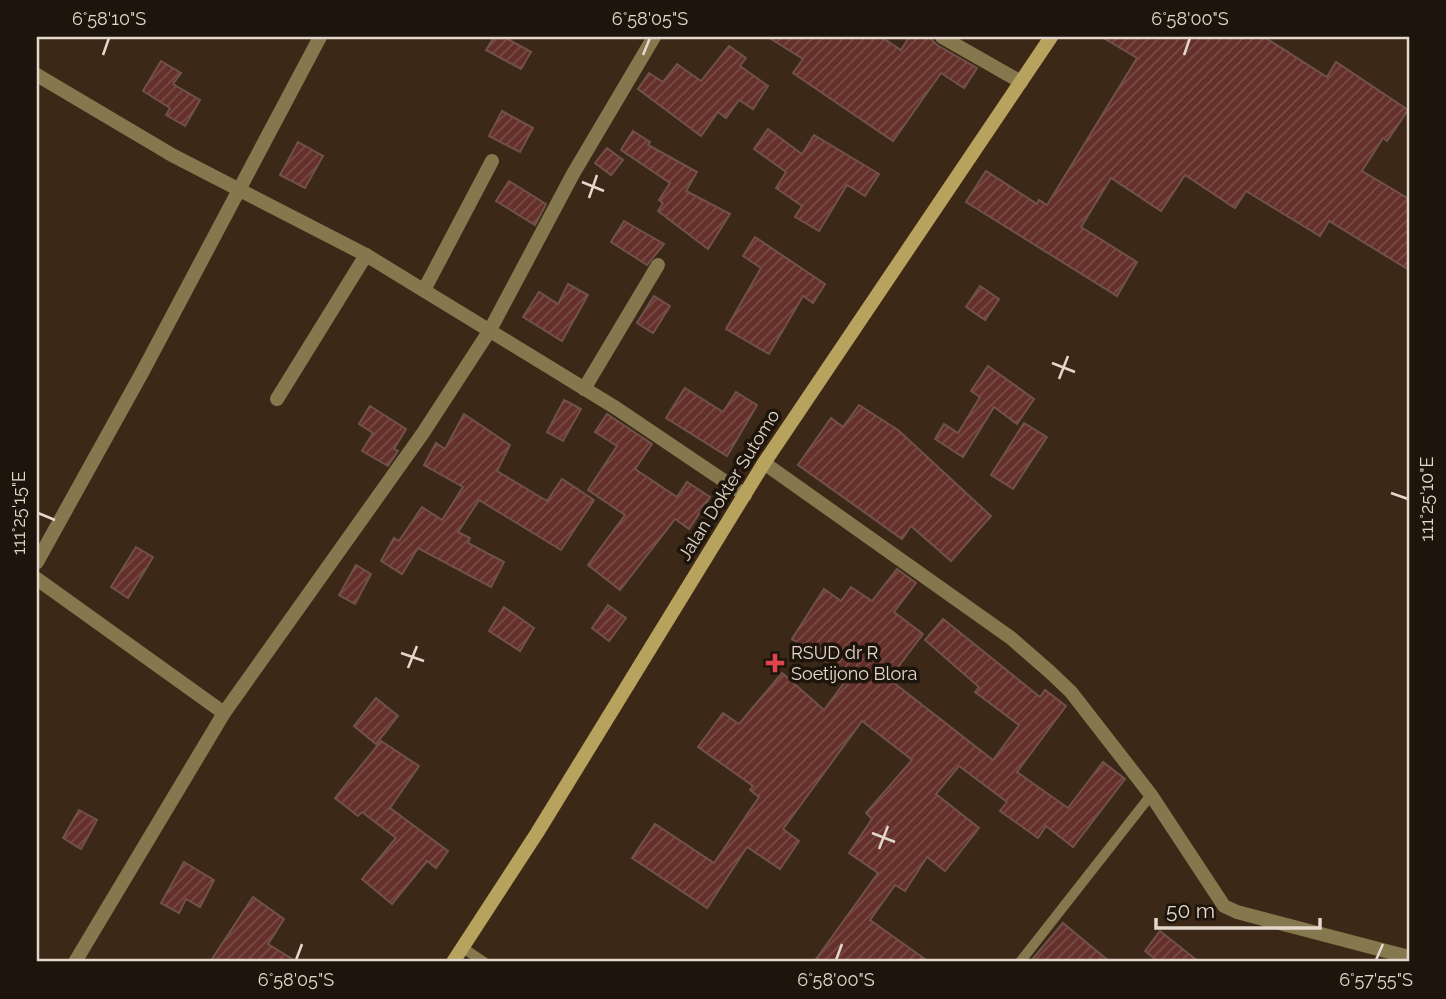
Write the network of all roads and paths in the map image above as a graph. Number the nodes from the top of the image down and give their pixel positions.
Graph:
1 (320, 37) edge
2 (654, 37) edge
3 (942, 37) edge
4 (1051, 37) edge
5 (37, 75) edge
6 (1021, 82) junction
7 (492, 161) dead end
8 (239, 189) junction
9 (366, 255) junction
10 (658, 265) dead end
11 (424, 290) junction
12 (490, 330) junction
13 (584, 389) junction
14 (277, 399) dead end
15 (764, 463) junction
16 (745, 495) junction
17 (37, 562) edge
18 (37, 579) edge
19 (224, 713) junction
20 (1152, 795) junction
21 (463, 948) junction
22 (1409, 957) edge
23 (75, 962) edge
24 (453, 962) edge
25 (484, 962) edge
26 (1020, 962) edge

1 - 8 street
2 - 12 street
3 - 6 street
4 - 6 main road, Jalan Dokter Sutomo
5 - 8 street
6 - 15 main road, Jalan Dokter Sutomo
7 - 11 street
8 - 9 street
8 - 17 street
9 - 11 street
9 - 14 street
10 - 13 street
11 - 12 street
12 - 13 street
12 - 19 street
13 - 16 street
15 - 16 main road, Jalan Dokter Sutomo
15 - 20 street
16 - 21 main road, Jalan Dokter Sutomo
18 - 19 street
19 - 23 street
20 - 22 street
20 - 26 lane
21 - 24 main road, Jalan Dokter Sutomo
21 - 25 lane

